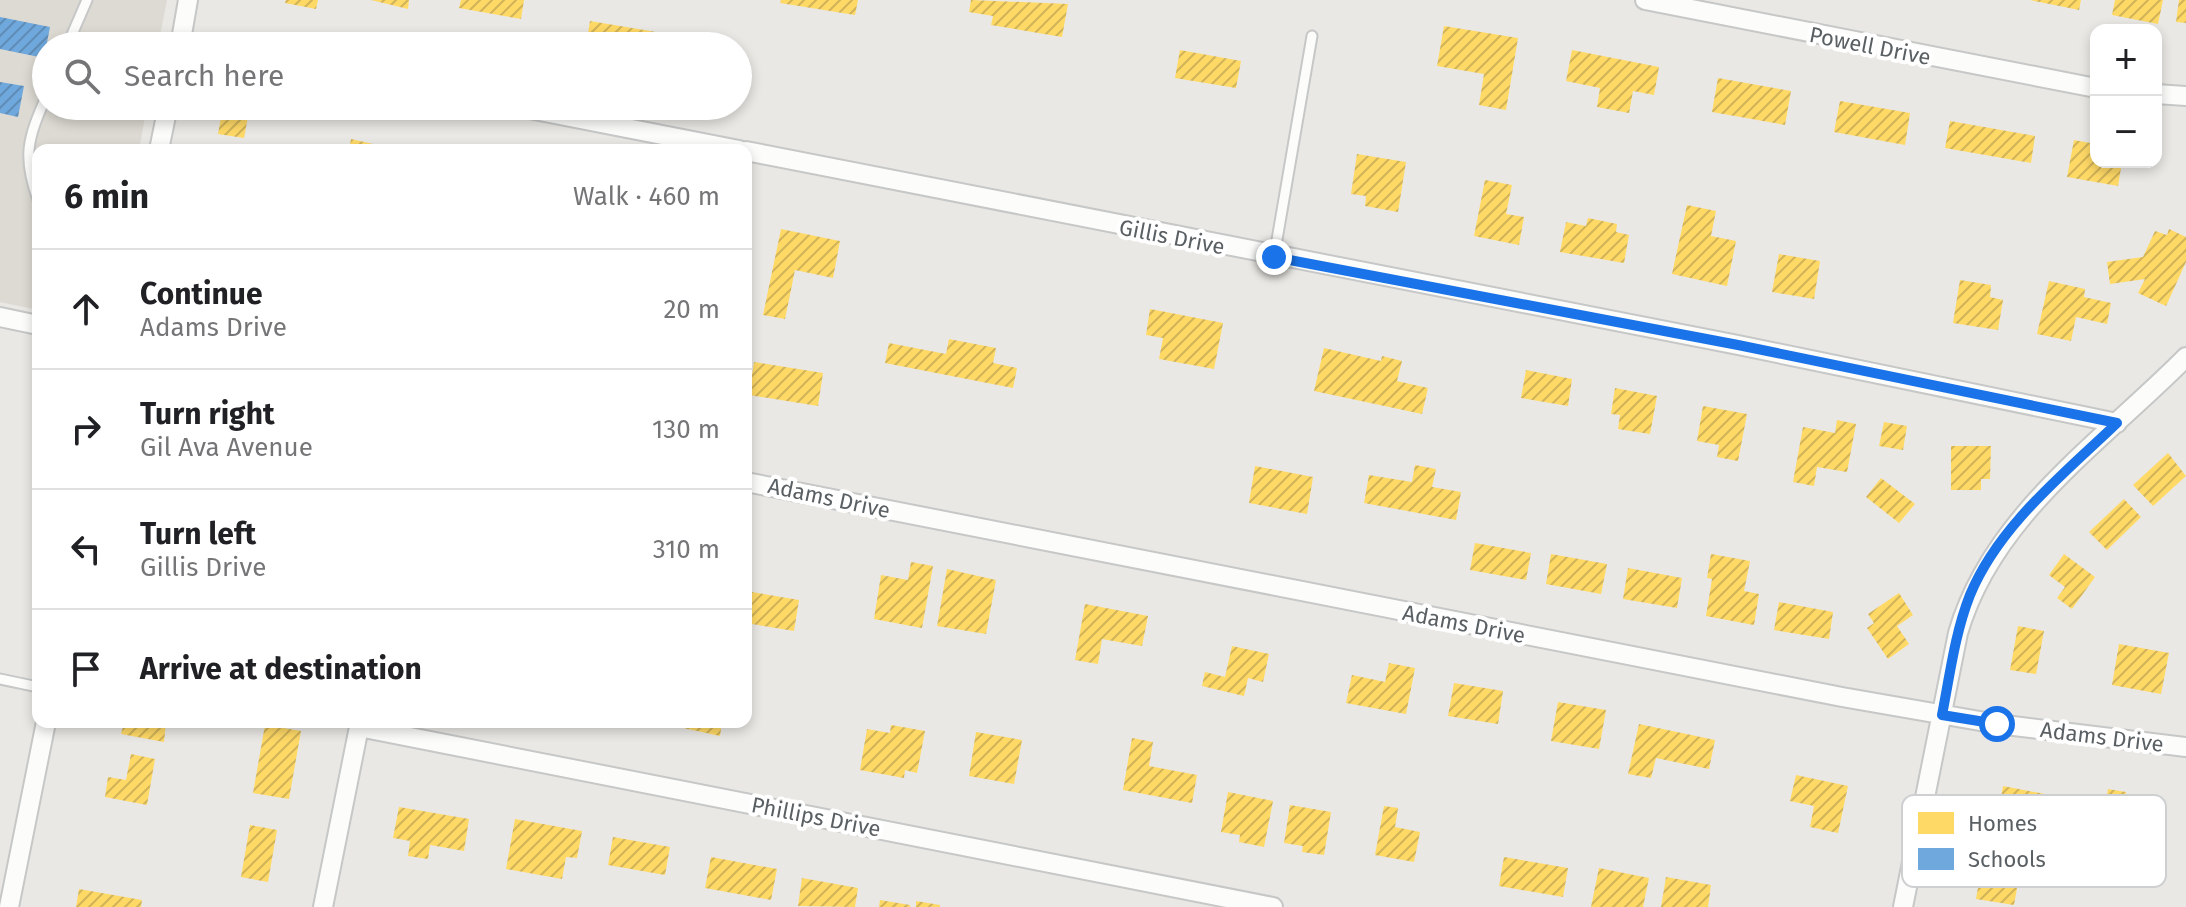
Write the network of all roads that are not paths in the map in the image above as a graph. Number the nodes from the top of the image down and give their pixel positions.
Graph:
1 (87, 0) edge
2 (188, 0) edge
3 (1645, 0) edge
4 (73, 32) edge
5 (185, 32) edge
6 (1312, 36) dead end
7 (2090, 87) edge
8 (2162, 94) edge
9 (2186, 96) edge
10 (38, 120) edge
11 (165, 120) edge
12 (586, 120) edge
13 (160, 144) edge
14 (708, 144) edge
15 (752, 152) edge
16 (32, 183) edge
17 (1274, 257) junction
18 (0, 317) edge
19 (32, 324) edge
20 (2186, 357) edge
21 (2117, 423) junction
22 (752, 483) edge
23 (0, 679) edge
24 (32, 686) edge
25 (1942, 715) junction
26 (45, 728) edge
27 (358, 728) edge
28 (379, 728) edge
29 (2186, 747) edge
30 (1926, 795) edge
31 (1907, 887) edge
32 (9, 907) edge
33 (323, 907) edge
34 (1273, 907) edge
35 (1903, 907) edge

1 - 4 lane
2 - 5 street
3 - 7 street, Powell Drive
6 - 17 lane
8 - 9 street
10 - 16 lane
11 - 13 street
12 - 14 street
15 - 17 street, Gillis Drive
17 - 21 street, Gillis Drive
18 - 19 street
20 - 21 street
21 - 25 street
22 - 25 street, Adams Drive
23 - 24 lane
25 - 29 street, Adams Drive
25 - 30 street
26 - 32 street
27 - 33 street
28 - 34 street, Phillips Drive
31 - 35 street

